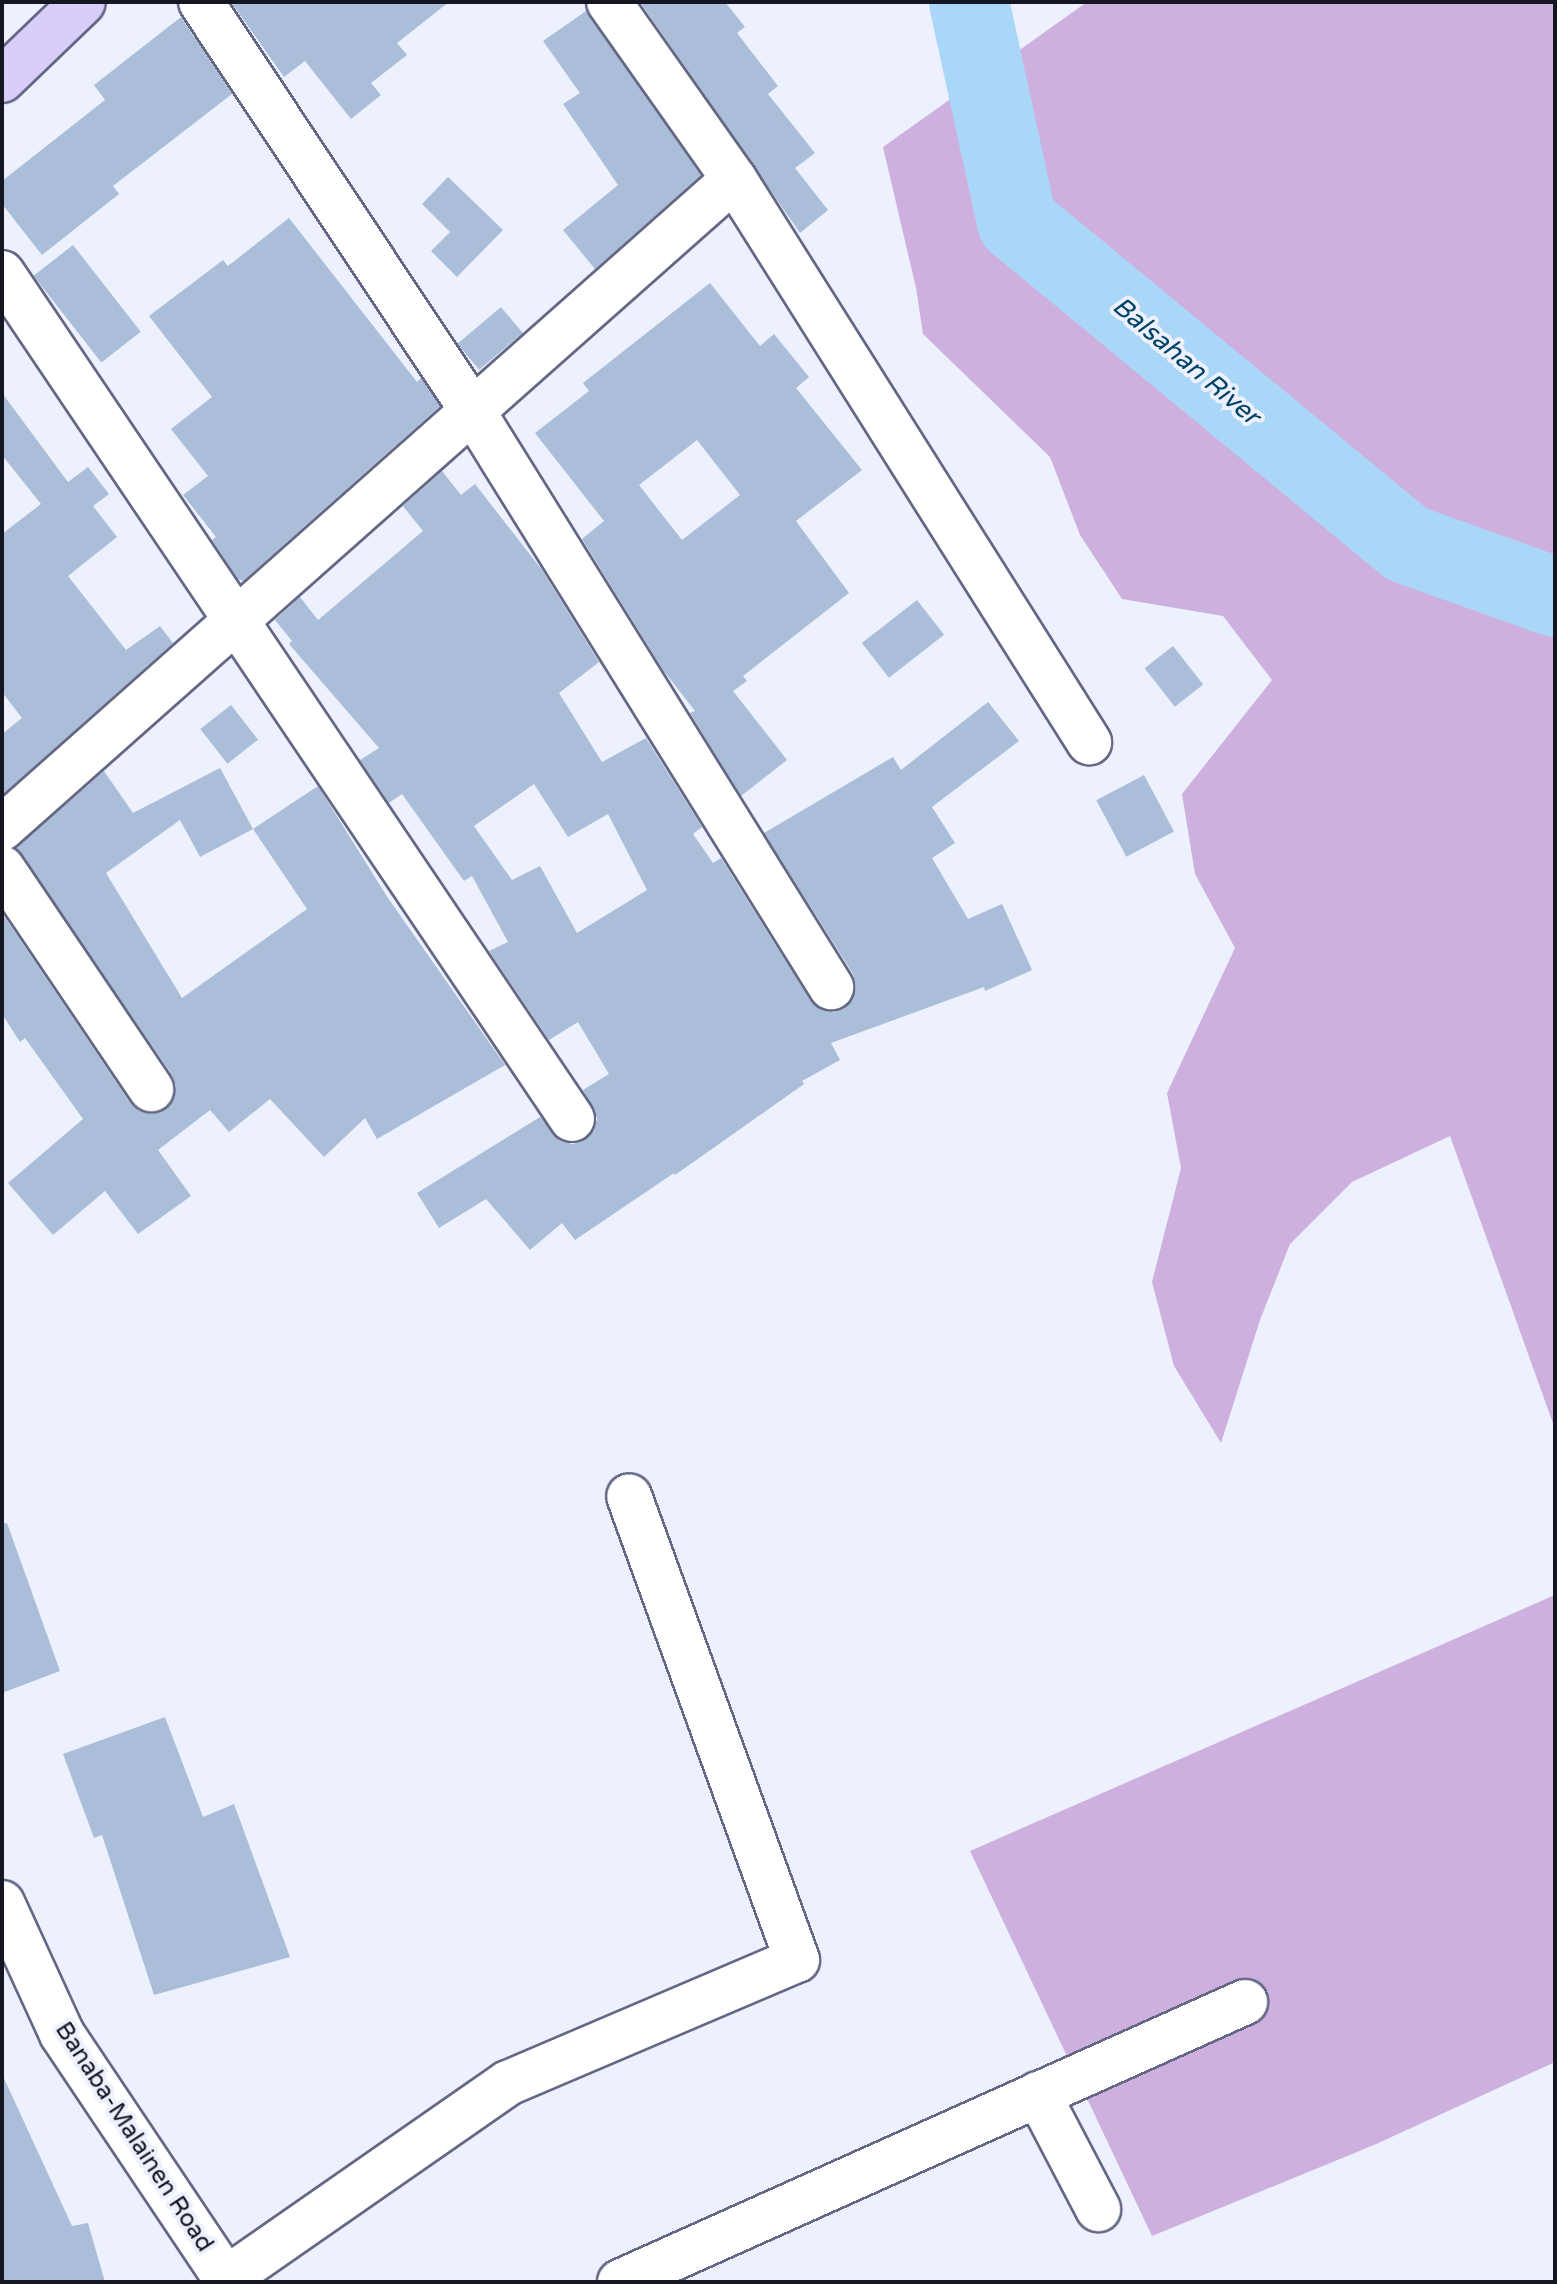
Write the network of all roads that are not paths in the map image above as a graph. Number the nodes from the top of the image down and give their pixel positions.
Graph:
1 (83, 2) edge
2 (201, 2) edge
3 (609, 2) edge
4 (2, 80) edge
5 (734, 179) junction
6 (2, 273) edge
7 (472, 410) junction
8 (238, 621) junction
9 (1089, 742) dead end
10 (2, 828) edge
11 (2, 868) edge
12 (831, 987) dead end
13 (151, 1089) dead end
14 (572, 1119) dead end
15 (629, 1496) dead end
16 (2, 1903) edge
17 (1245, 2002) dead end
18 (1038, 2094) junction
19 (1098, 2209) dead end
20 (227, 2281) edge
21 (620, 2282) edge

1 - 4 main road
2 - 7 street
3 - 5 street
5 - 7 street
5 - 9 street
6 - 8 street
7 - 8 street
7 - 12 street
8 - 10 street
8 - 14 street
11 - 13 street
15 - 20 street
16 - 20 street, Banaba-Malainen Road
17 - 18 street
18 - 19 street
18 - 21 street

